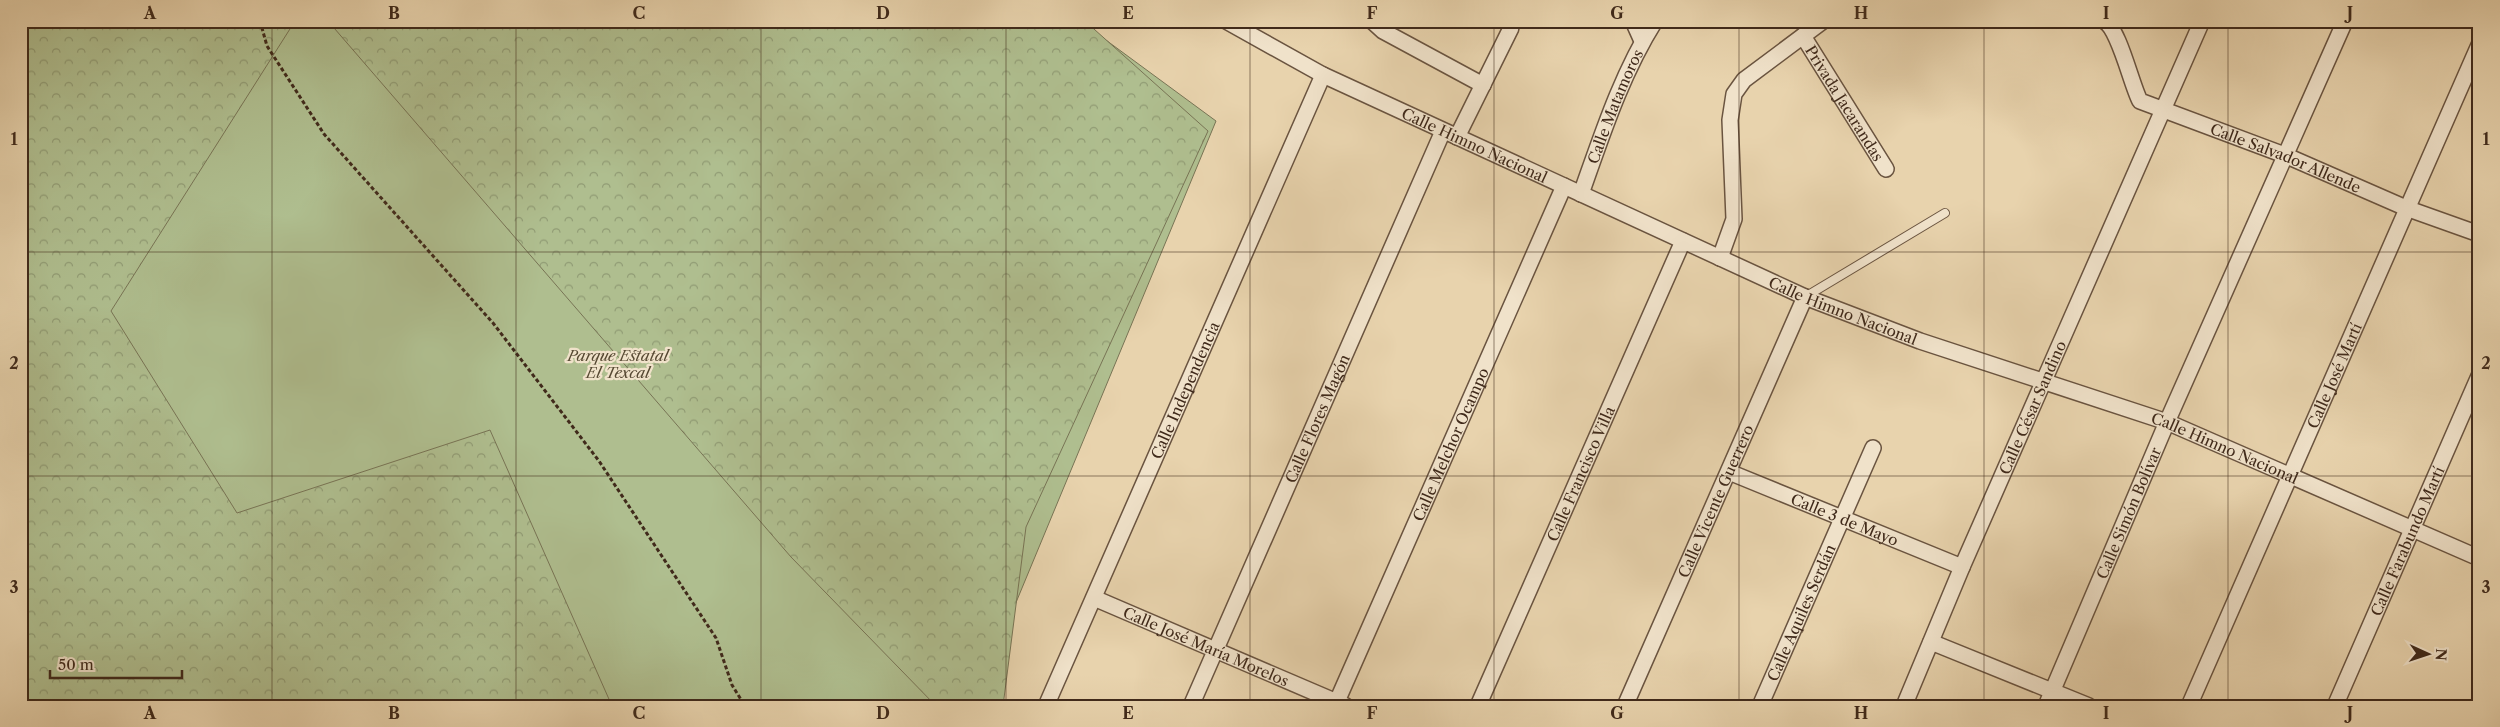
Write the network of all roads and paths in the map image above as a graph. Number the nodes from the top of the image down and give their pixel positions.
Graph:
1 (260, 21) edge
2 (1226, 21) edge
3 (1372, 21) edge
4 (1634, 21) edge
5 (1654, 21) edge
6 (1823, 21) edge
7 (2104, 21) edge
8 (2202, 21) edge
9 (2345, 21) edge
10 (1511, 28) dead end
11 (1803, 36) junction
12 (1642, 41) junction
13 (2479, 45) edge
14 (1323, 75) junction
15 (1483, 85) junction
16 (2163, 111) junction
17 (1442, 131) junction
18 (1457, 137) junction
19 (2287, 156) junction
20 (1886, 169) dead end
21 (1564, 186) junction
22 (1581, 194) junction
23 (2406, 208) junction
24 (1945, 213) dead end
25 (2479, 234) edge
26 (1683, 241) junction
27 (1720, 258) junction
28 (1804, 297) junction
29 (2479, 376) edge
30 (2044, 381) junction
31 (2167, 422) junction
32 (1874, 448) dead end
33 (1728, 472) junction
34 (2290, 475) junction
35 (1843, 518) junction
36 (2414, 529) junction
37 (2479, 558) edge
38 (1962, 567) junction
39 (1094, 598) junction
40 (1931, 642) junction
41 (1216, 651) junction
42 (2052, 690) junction
43 (1339, 704) edge
44 (745, 706) edge
45 (1046, 706) edge
46 (1191, 706) edge
47 (1478, 706) edge
48 (1625, 706) edge
49 (1760, 706) edge
50 (1904, 706) edge
51 (2046, 706) edge
52 (2089, 706) edge
53 (2189, 706) edge
54 (2335, 706) edge

1 - 44 path
2 - 14 street, Calle Himno Nacional
3 - 15 street
4 - 12 street
5 - 12 street, Calle Matamoros
6 - 11 street
7 - 16 street, Calle Salvador Allende
8 - 16 street, Calle César Sandino
9 - 19 street, Calle Simón Bolívar
10 - 15 street
11 - 20 street, Privada Jacarandas
11 - 27 street
12 - 22 street, Calle Matamoros
13 - 23 street, Calle José Martí
14 - 17 street, Calle Himno Nacional
14 - 39 street, Calle Independencia
15 - 18 street
16 - 19 street, Calle Salvador Allende
16 - 30 street, Calle César Sandino
17 - 18 street, Calle Himno Nacional
17 - 41 street, Calle Flores Magón
18 - 21 street, Calle Himno Nacional
19 - 23 street, Calle Salvador Allende
19 - 31 street, Calle Simón Bolívar
21 - 22 street, Calle Himno Nacional
21 - 43 street, Calle Melchor Ocampo
22 - 26 street, Calle Himno Nacional
23 - 25 street, Calle Salvador Allende
23 - 34 street, Calle José Martí
24 - 28 lane
26 - 27 street, Calle Himno Nacional
26 - 47 street, Calle Francisco Villa
27 - 28 street, Calle Himno Nacional
28 - 30 street, Calle Himno Nacional
28 - 33 street, Calle Vicente Guerrero
29 - 36 street, Calle Farabundo Martí
30 - 31 street, Calle Himno Nacional
30 - 38 street, Calle César Sandino
31 - 34 street, Calle Himno Nacional
31 - 42 street, Calle Simón Bolívar
32 - 35 street, Calle Aquiles Serdán
33 - 35 street, Calle 3 de Mayo
33 - 48 street, Calle Vicente Guerrero
34 - 36 street, Calle Himno Nacional
34 - 53 street, Calle José Martí
35 - 38 street, Calle 3 de Mayo
35 - 49 street, Calle Aquiles Serdán
36 - 37 street, Calle Himno Nacional
36 - 54 street, Calle Farabundo Martí
38 - 40 street, Calle César Sandino
39 - 41 street, Calle José María Morelos
39 - 45 street, Calle Independencia
40 - 42 street
40 - 50 street, Calle César Sandino
41 - 43 street, Calle José María Morelos
41 - 46 street, Calle Flores Magón
42 - 51 street, Calle Simón Bolívar
42 - 52 street

